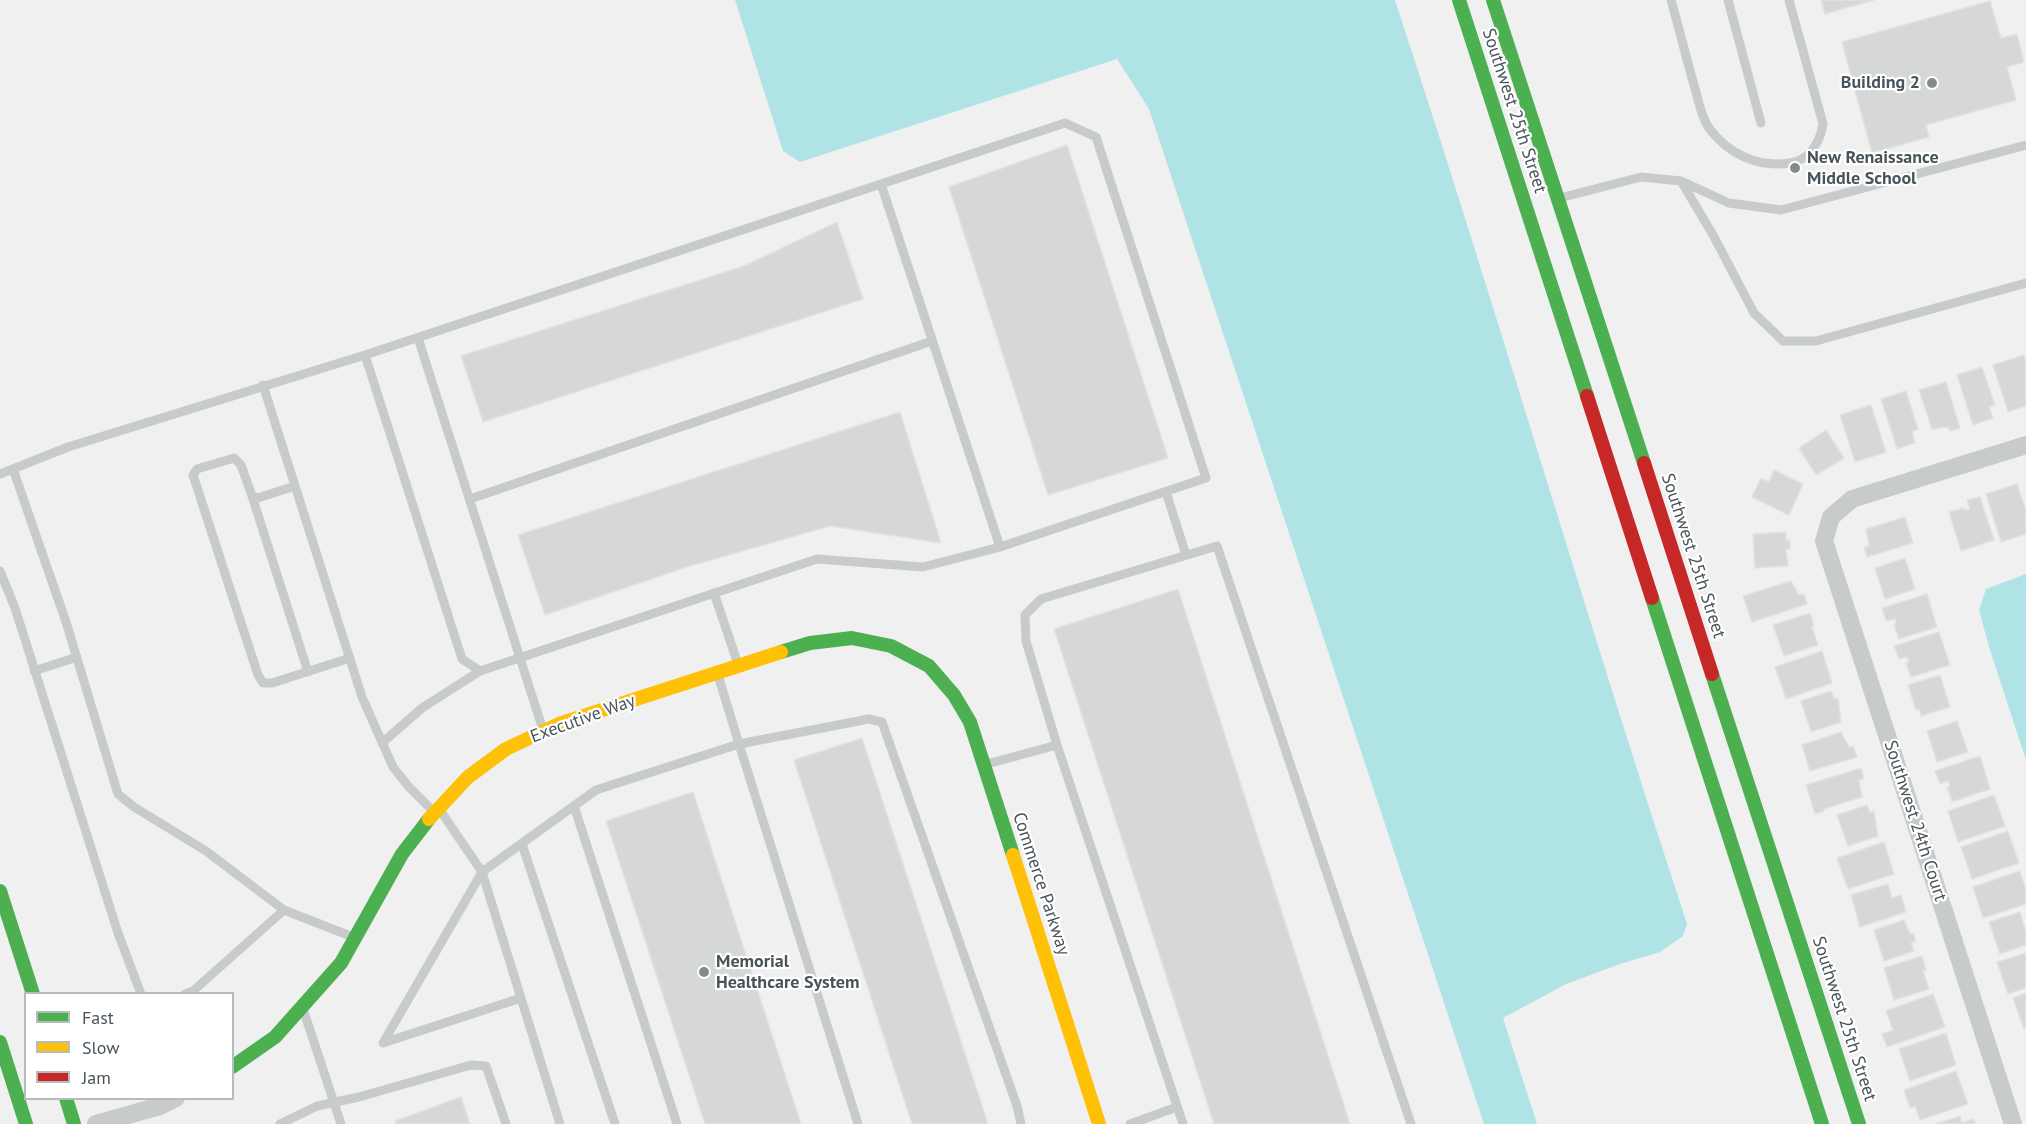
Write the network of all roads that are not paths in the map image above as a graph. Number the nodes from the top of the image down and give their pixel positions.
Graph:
1 (1459, 0) edge
2 (1493, 0) edge
3 (1671, 0) edge
4 (1728, 0) edge
5 (1789, 0) edge
6 (1761, 123) dead end
7 (2026, 145) edge
8 (1681, 182) junction
9 (880, 184) junction
10 (1558, 199) junction
11 (2026, 283) edge
12 (418, 338) junction
13 (932, 341) junction
14 (365, 355) junction
15 (263, 386) junction
16 (2026, 445) edge
17 (13, 469) junction
18 (0, 474) edge
19 (296, 486) junction
20 (1166, 492) junction
21 (252, 496) junction
22 (470, 499) junction
23 (1000, 548) junction
24 (1186, 555) junction
25 (0, 572) edge
26 (714, 593) junction
27 (77, 657) junction
28 (350, 658) junction
29 (520, 658) junction
30 (739, 666) junction
31 (929, 666) joint
32 (34, 670) junction
33 (480, 671) junction
34 (308, 672) junction
35 (717, 673) junction
36 (544, 731) junction
37 (382, 743) junction
38 (739, 744) junction
39 (1057, 745) junction
40 (984, 765) junction
41 (574, 806) junction
42 (437, 810) junction
43 (522, 844) junction
44 (482, 872) junction
45 (0, 891) edge
46 (284, 910) junction
47 (355, 938) junction
48 (33, 992) edge
49 (141, 992) edge
50 (189, 992) edge
51 (521, 998) junction
52 (302, 1007) junction
53 (0, 1042) edge
54 (234, 1066) edge
55 (67, 1100) edge
56 (172, 1100) edge
57 (334, 1103) junction
58 (1177, 1107) junction
59 (26, 1124) edge
60 (74, 1124) edge
61 (96, 1124) edge
62 (280, 1124) edge
63 (341, 1124) edge
64 (506, 1124) edge
65 (560, 1124) edge
66 (615, 1124) edge
67 (677, 1124) edge
68 (858, 1124) edge
69 (1021, 1124) edge
70 (1099, 1124) edge
71 (1130, 1124) edge
72 (1183, 1124) edge
73 (1411, 1124) edge
74 (1822, 1124) edge
75 (1859, 1124) edge
76 (2013, 1124) edge

1 - 74 street, Southwest 25th Street
2 - 10 street, Southwest 25th Street
3 - 5 lane
4 - 6 lane
7 - 8 lane
8 - 10 lane
8 - 11 lane
9 - 12 lane
9 - 13 lane
9 - 20 lane
10 - 75 street, Southwest 25th Street
12 - 14 lane
12 - 22 lane
13 - 22 lane
13 - 23 lane
14 - 15 lane
14 - 33 lane
15 - 17 lane
15 - 19 lane
16 - 76 street, Southwest 24th Court
17 - 18 lane
17 - 27 lane
19 - 21 lane
19 - 28 lane
20 - 23 lane
20 - 24 lane
21 - 34 lane
21 - 34 lane
22 - 29 lane
23 - 26 lane
24 - 39 lane
24 - 73 lane
25 - 32 lane
26 - 29 lane
26 - 30 lane
27 - 32 lane
27 - 46 lane
28 - 34 lane
28 - 37 lane
29 - 33 lane
29 - 36 lane
30 - 31 street, Executive Way
30 - 35 street, Executive Way
31 - 40 street, Commerce Parkway
32 - 49 lane
33 - 37 lane
35 - 36 street, Executive Way
35 - 38 lane
36 - 42 street, Executive Way
37 - 42 lane
38 - 41 lane
38 - 68 lane
38 - 69 lane
39 - 40 lane
39 - 58 lane
40 - 70 street, Commerce Parkway
41 - 43 lane
41 - 67 lane
42 - 44 lane
42 - 47 street, Executive Way
43 - 44 lane
43 - 66 lane
44 - 51 lane
44 - 51 lane
45 - 48 street
46 - 47 lane
46 - 50 lane
47 - 52 street, Executive Way
51 - 65 lane
52 - 54 street, Executive Way
52 - 57 lane
53 - 59 street
55 - 60 street
56 - 61 street
57 - 62 lane
57 - 63 lane
57 - 64 lane
58 - 71 lane
58 - 72 lane

